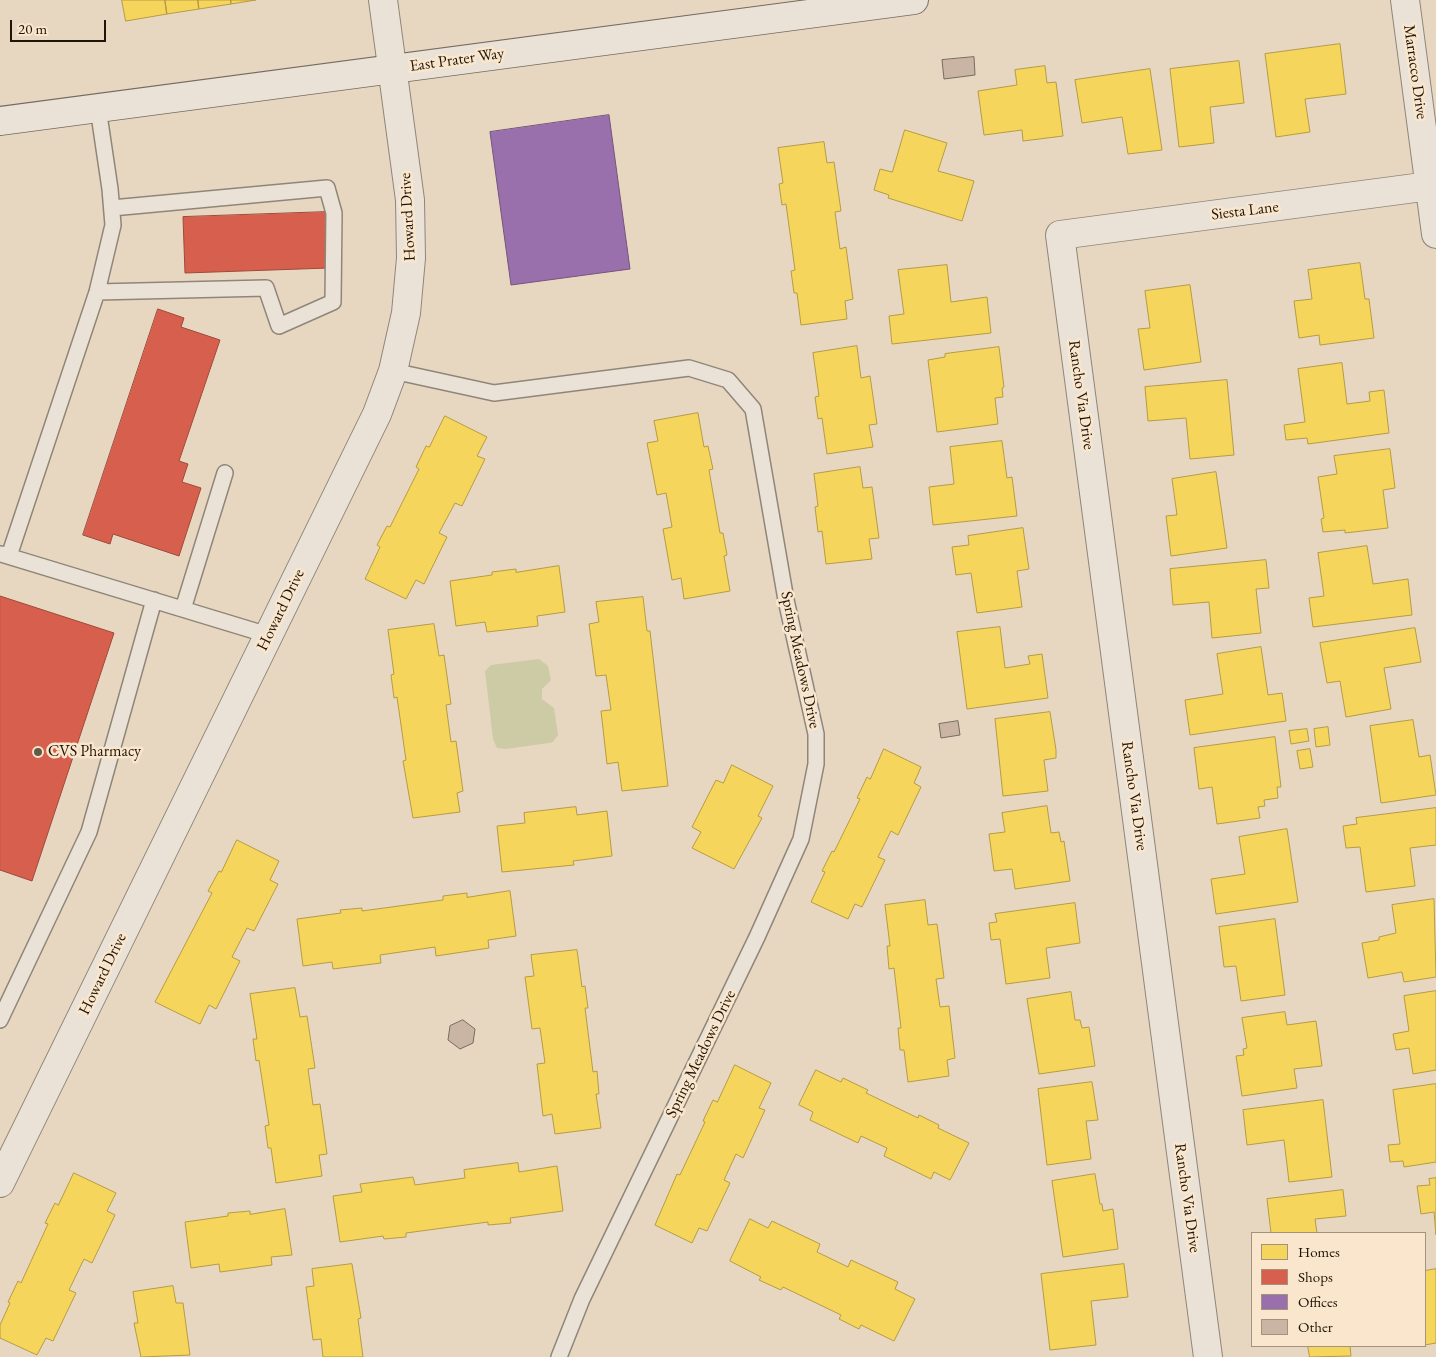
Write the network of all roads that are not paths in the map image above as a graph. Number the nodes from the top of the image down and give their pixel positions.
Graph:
1 (383, 0) edge
2 (914, 0) edge
3 (1405, 0) edge
4 (392, 69) junction
5 (98, 108) junction
6 (0, 121) edge
7 (1430, 186) junction
8 (112, 208) junction
9 (1436, 234) edge
10 (1060, 235) joint
11 (97, 292) junction
12 (392, 371) junction
13 (226, 473) dead end
14 (5, 555) edge
15 (154, 600) junction
16 (183, 609) junction
17 (268, 635) junction
18 (0, 1020) edge
19 (0, 1184) edge
20 (558, 1357) edge
21 (1208, 1357) edge

1 - 4 street, Howard Drive
2 - 4 street, East Prater Way
3 - 7 street, Marracco Drive
4 - 5 street, East Prater Way
4 - 12 street, Howard Drive
5 - 6 street, East Prater Way
5 - 8 lane
7 - 9 street, Marracco Drive
7 - 10 street, Siesta Lane
8 - 11 lane
8 - 11 lane
10 - 21 street, Rancho Via Drive
11 - 14 lane
12 - 17 street, Howard Drive
12 - 20 lane, Spring Meadows Drive
13 - 16 lane
14 - 15 lane
15 - 16 lane
15 - 18 lane
16 - 17 lane
17 - 19 street, Howard Drive

